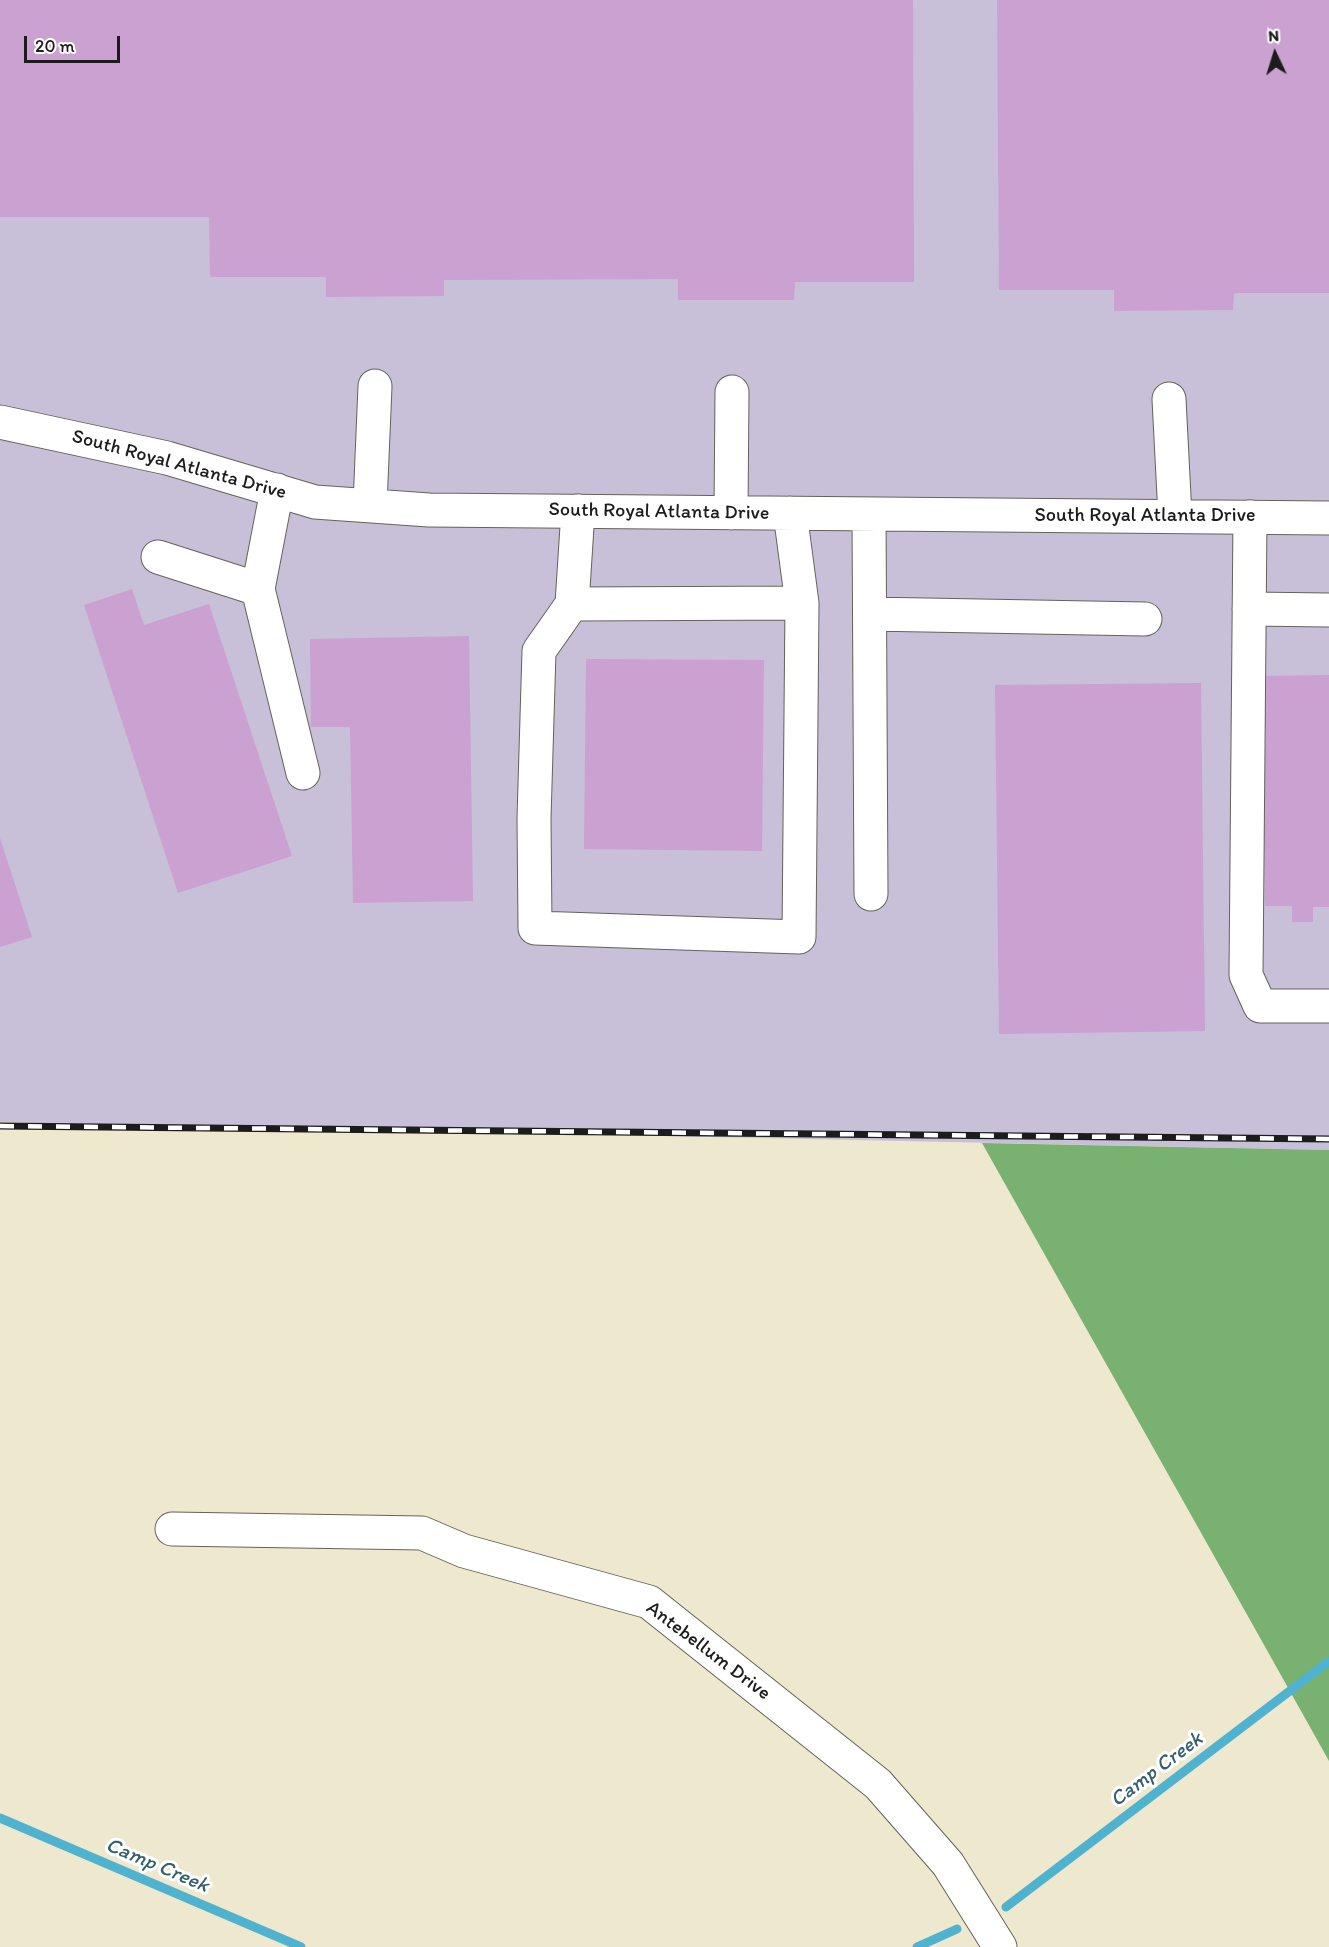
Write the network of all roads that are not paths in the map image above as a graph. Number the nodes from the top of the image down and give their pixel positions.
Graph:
1 (375, 386) dead end
2 (732, 392) dead end
3 (1169, 399) dead end
4 (0, 422) edge
5 (277, 490) junction
6 (370, 505) junction
7 (579, 511) junction
8 (731, 513) junction
9 (790, 513) junction
10 (869, 514) junction
11 (1175, 516) junction
12 (1250, 517) junction
13 (1329, 518) edge
14 (158, 557) dead end
15 (258, 589) junction
16 (802, 603) junction
17 (572, 604) junction
18 (1249, 609) junction
19 (1329, 610) edge
20 (870, 614) junction
21 (1145, 619) dead end
22 (303, 773) dead end
23 (871, 894) dead end
24 (1329, 1006) edge
25 (172, 1529) dead end
26 (1000, 1947) edge

1 - 6 street
2 - 8 street
3 - 11 street
4 - 5 street, South Royal Atlanta Drive
5 - 6 street, South Royal Atlanta Drive
5 - 15 street
6 - 7 street, South Royal Atlanta Drive
7 - 8 street, South Royal Atlanta Drive
7 - 17 street
8 - 9 street, South Royal Atlanta Drive
9 - 10 street, South Royal Atlanta Drive
9 - 16 street
10 - 11 street, South Royal Atlanta Drive
10 - 20 street
11 - 12 street, South Royal Atlanta Drive
12 - 13 street, South Royal Atlanta Drive
12 - 18 street
14 - 15 street
15 - 22 street
16 - 17 street
16 - 17 street
18 - 19 street
18 - 24 street
20 - 21 street
20 - 23 street
25 - 26 street, Antebellum Drive

